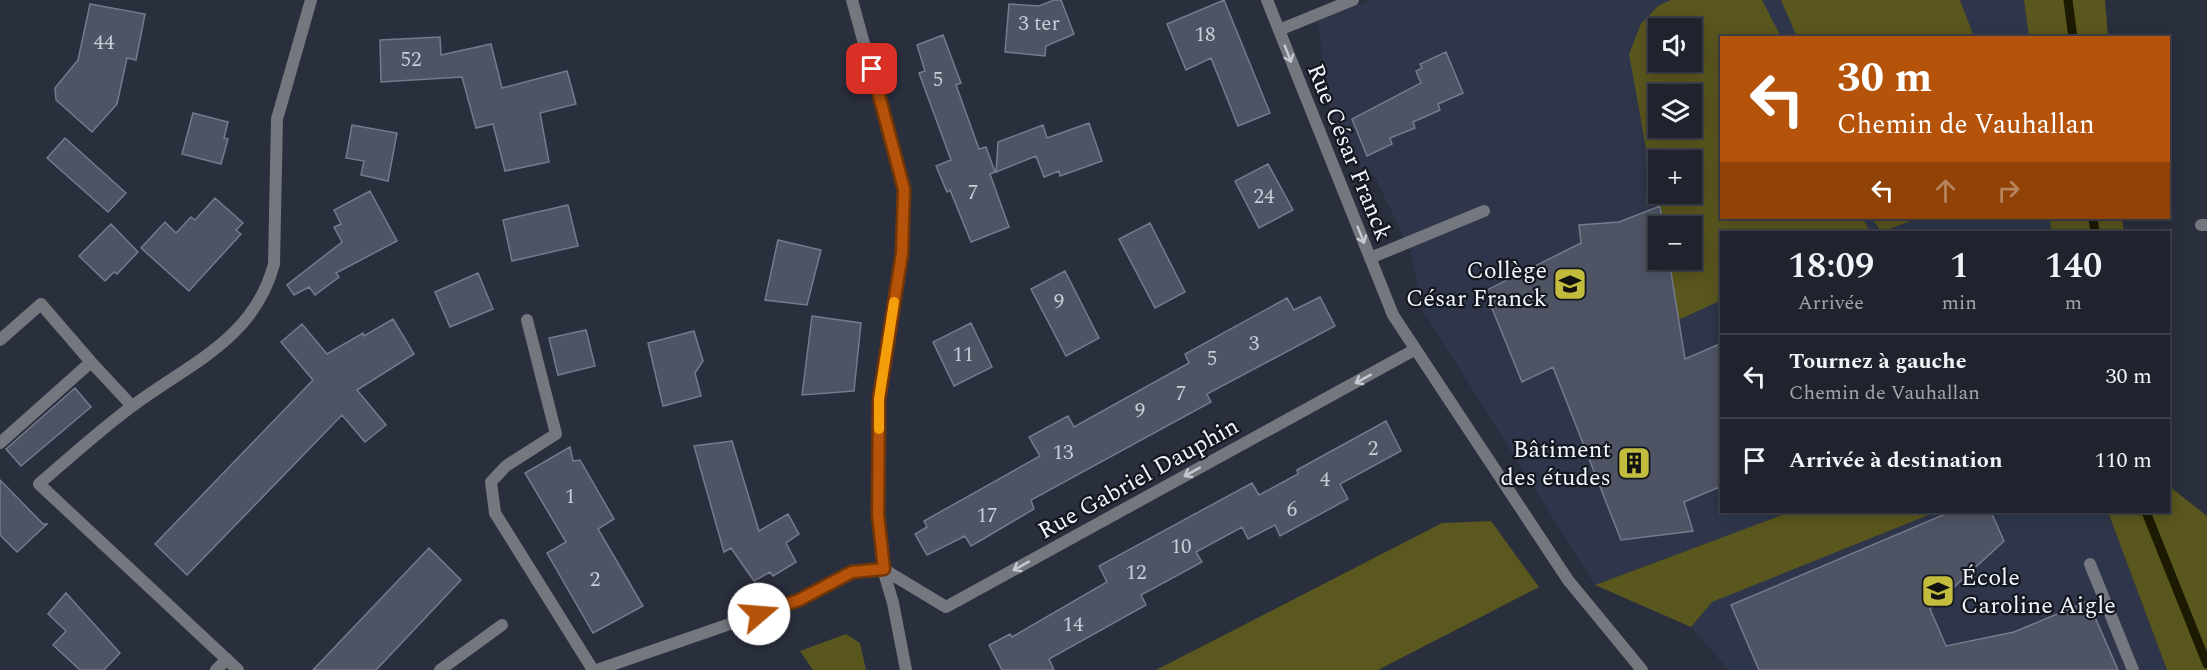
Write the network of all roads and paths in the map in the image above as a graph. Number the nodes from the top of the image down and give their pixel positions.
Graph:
1 (311, 0) edge
2 (852, 0) edge
3 (1267, 0) edge
4 (1353, 0) edge
5 (1279, 30) junction
6 (1484, 211) dead end
7 (1370, 258) junction
8 (526, 320) dead end
9 (0, 340) edge
10 (1414, 350) junction
11 (91, 362) junction
12 (132, 406) junction
13 (0, 444) edge
14 (2090, 564) dead end
15 (884, 569) junction
16 (502, 625) dead end
17 (227, 659) junction
18 (216, 670) edge
19 (238, 670) edge
20 (440, 670) edge
21 (595, 670) edge
22 (906, 670) edge
23 (1642, 670) edge
24 (2133, 670) edge

1 - 12 street
2 - 15 street
3 - 5 street, Rue César Franck
4 - 5 street
5 -> 7 street, Rue César Franck
6 - 7 street
7 - 10 street, Rue César Franck
8 - 21 street
9 - 11 street
10 -> 15 street, Rue Gabriel Dauphin
10 - 23 street, Rue César Franck
11 - 12 street
11 - 13 street
12 - 17 street
14 - 24 street
15 - 21 street
15 - 22 street
16 - 20 street
17 - 18 street
17 - 19 street

